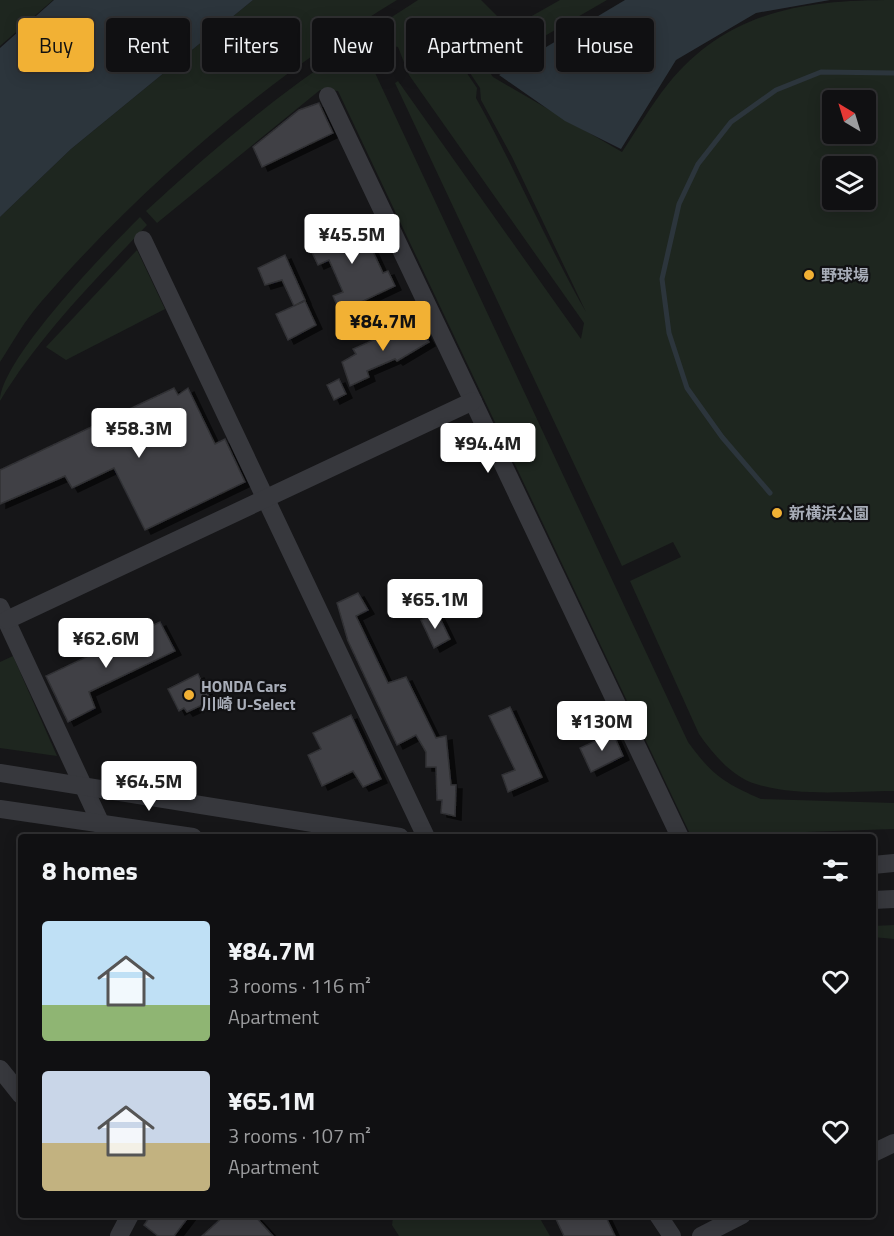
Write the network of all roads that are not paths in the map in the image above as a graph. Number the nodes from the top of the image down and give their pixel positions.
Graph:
1 (328, 96) dead end
2 (143, 240) dead end
3 (473, 401) junction
4 (266, 500) junction
5 (3, 614) edge
6 (0, 773) edge
7 (82, 786) junction
8 (0, 809) edge
9 (103, 830) edge
10 (154, 834) edge
11 (381, 834) edge
12 (425, 834) edge
13 (679, 834) edge
14 (894, 863) edge
15 (876, 865) edge
16 (894, 899) edge
17 (876, 900) edge
18 (0, 1069) edge
19 (18, 1091) edge
20 (894, 1143) edge
21 (876, 1152) edge
22 (129, 1218) edge
23 (660, 1218) edge
24 (736, 1218) edge
25 (122, 1235) edge
26 (672, 1236) edge
27 (701, 1236) edge

1 - 3 street
2 - 4 street
3 - 4 street
3 - 13 street
4 - 5 street
4 - 12 street
5 - 7 street
6 - 7 street
7 - 9 street
7 - 11 street
8 - 9 street
9 - 10 street
14 - 15 street
16 - 17 street
18 - 19 street
20 - 21 street
22 - 25 street
23 - 26 street
24 - 27 street

